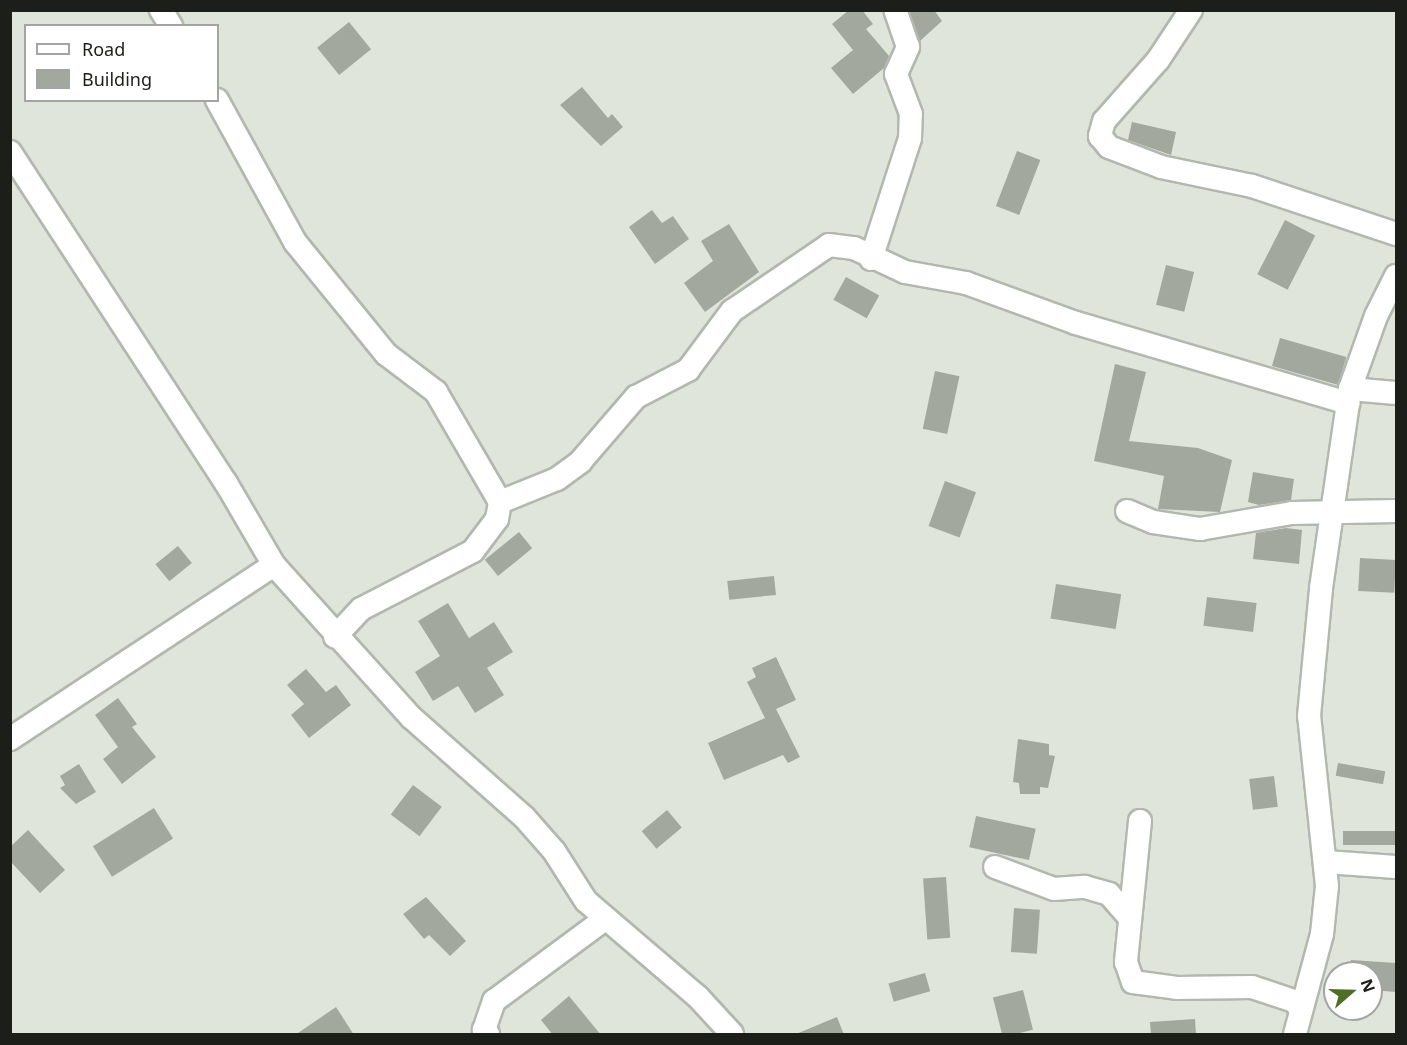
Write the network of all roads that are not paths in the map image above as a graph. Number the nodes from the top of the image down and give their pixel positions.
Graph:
1 (161, 10) edge
2 (895, 10) edge
3 (1191, 10) edge
4 (170, 24) edge
5 (218, 102) edge
6 (10, 152) edge
7 (1396, 234) edge
8 (871, 259) junction
9 (1396, 276) edge
10 (1396, 393) edge
11 (1349, 396) junction
12 (500, 502) junction
13 (1127, 511) dead end
14 (1396, 511) edge
15 (1332, 514) junction
16 (274, 565) junction
17 (336, 637) junction
18 (10, 739) edge
19 (1140, 821) dead end
20 (1326, 862) junction
21 (995, 867) dead end
22 (1396, 867) edge
23 (1128, 916) junction
24 (606, 918) junction
25 (1301, 1009) junction
26 (488, 1035) edge
27 (732, 1035) edge
28 (1295, 1035) edge

1 - 4 street
2 - 8 street
3 - 7 street
5 - 12 street
6 - 16 street
8 - 11 street
8 - 12 street
9 - 11 street
10 - 11 street
11 - 15 street
12 - 17 street
13 - 15 street
14 - 15 street
15 - 20 street
16 - 17 street
16 - 18 street
17 - 24 street
19 - 23 street
20 - 22 street
20 - 25 street
21 - 23 street
23 - 25 street
24 - 26 street
24 - 27 street
25 - 28 street

